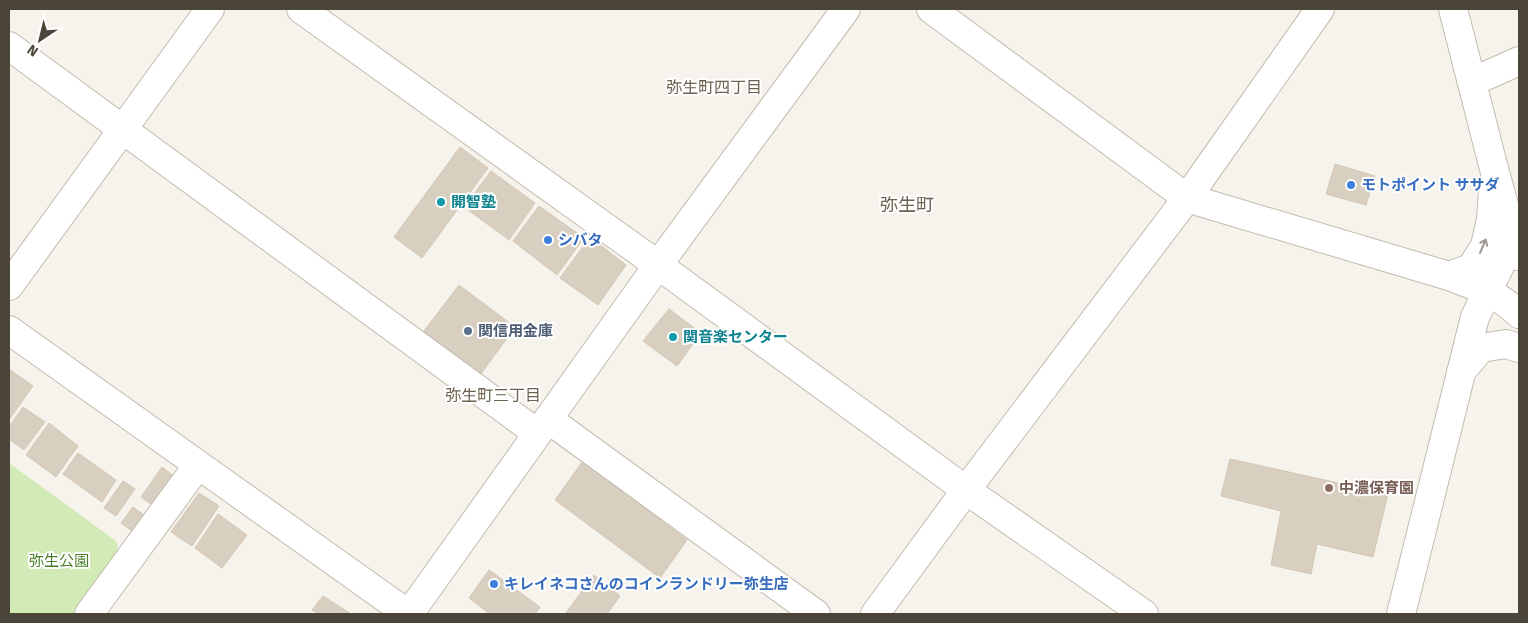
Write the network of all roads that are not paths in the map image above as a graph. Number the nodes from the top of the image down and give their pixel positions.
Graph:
1 (210, 9) edge
2 (301, 9) edge
3 (846, 9) edge
4 (932, 9) edge
5 (1320, 9) edge
6 (1453, 9) edge
7 (9, 46) edge
8 (1519, 61) edge
9 (1472, 82) junction
10 (123, 129) junction
11 (1494, 169) junction
12 (1187, 198) junction
13 (1516, 250) edge
14 (658, 265) junction
15 (1449, 276) junction
16 (9, 286) edge
17 (1488, 291) junction
18 (1519, 314) edge
19 (1475, 317) junction
20 (9, 330) edge
21 (1519, 348) edge
22 (1461, 372) junction
23 (542, 426) junction
24 (198, 465) junction
25 (966, 490) junction
26 (89, 614) edge
27 (408, 614) edge
28 (816, 614) edge
29 (875, 614) edge
30 (1144, 614) edge
31 (1401, 614) edge

1 - 10 street
2 - 14 street
3 - 14 street
4 - 12 street
5 - 12 street
6 - 9 street
7 - 10 street
8 - 9 street
9 - 11 street
10 - 16 street
10 - 23 street
11 - 13 street
15 -> 11 street
12 - 15 street
12 - 25 street
13 - 17 street
14 - 23 street
14 - 25 street
15 - 17 street
15 - 19 street
17 - 18 street
17 - 19 street
19 - 22 street
20 - 24 street
21 - 22 street
22 - 31 street
23 - 27 street
23 - 28 street
24 - 26 street
24 - 27 street
25 - 29 street
25 - 30 street

